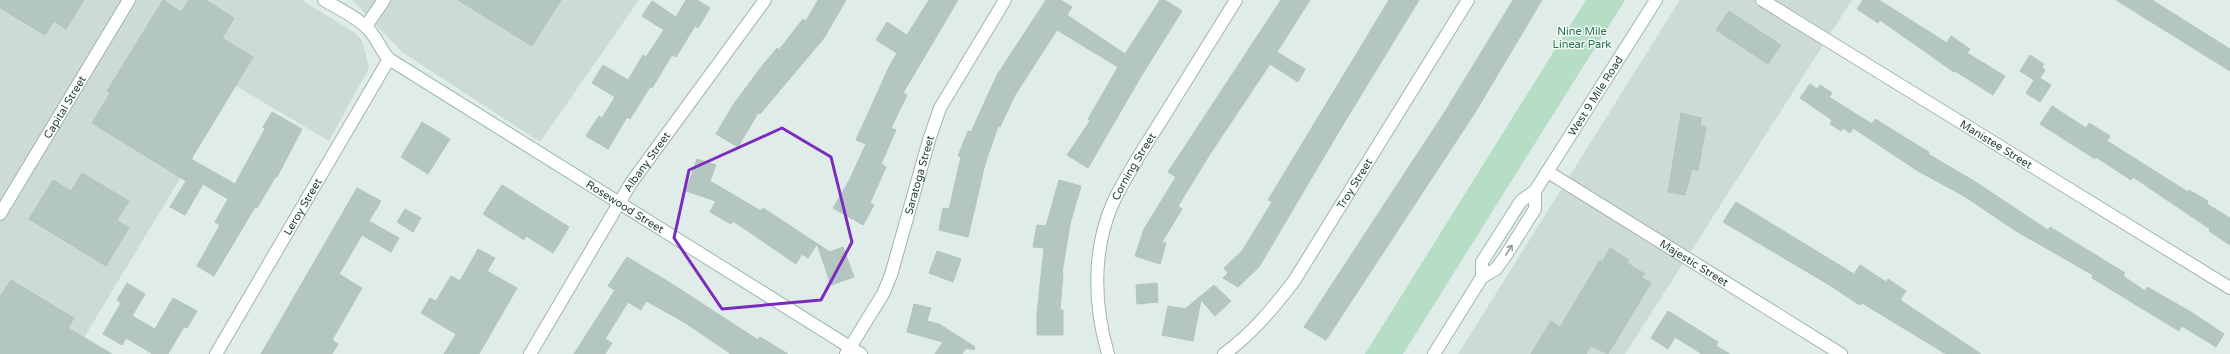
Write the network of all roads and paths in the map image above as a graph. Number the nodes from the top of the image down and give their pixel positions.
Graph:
1 (129, 0) edge
2 (324, 0) edge
3 (384, 0) edge
4 (765, 0) edge
5 (1004, 0) edge
6 (1236, 0) edge
7 (1468, 0) edge
8 (1656, 0) edge
9 (1762, 0) edge
10 (366, 26) junction
11 (389, 59) junction
12 (1548, 172) junction
13 (1535, 191) junction
14 (619, 203) junction
15 (0, 214) edge
16 (1482, 277) junction
17 (2230, 288) edge
18 (848, 351) edge
19 (216, 354) edge
20 (530, 354) edge
21 (861, 354) edge
22 (1108, 354) edge
23 (1224, 354) edge
24 (1434, 354) edge
25 (1841, 354) edge

1 - 15 street, Capital Street
2 - 10 street
3 - 10 street
4 - 14 street, Albany Street
5 - 18 street, Saratoga Street
6 - 22 street, Corning Street
7 - 23 street, Troy Street
8 - 12 street, West 9 Mile Road
9 - 17 street, Manistee Street
10 - 11 street
11 - 14 street, Rosewood Street
11 - 19 street, Leroy Street
12 - 13 street, West 9 Mile Road
12 - 25 street, Majestic Street
13 - 16 street, West 9 Mile Road
16 -> 13 street, West 9 Mile Road
14 - 18 street, Rosewood Street
14 - 20 street, Albany Street
16 - 24 street, West 9 Mile Road
18 - 21 street, Rosewood Street

